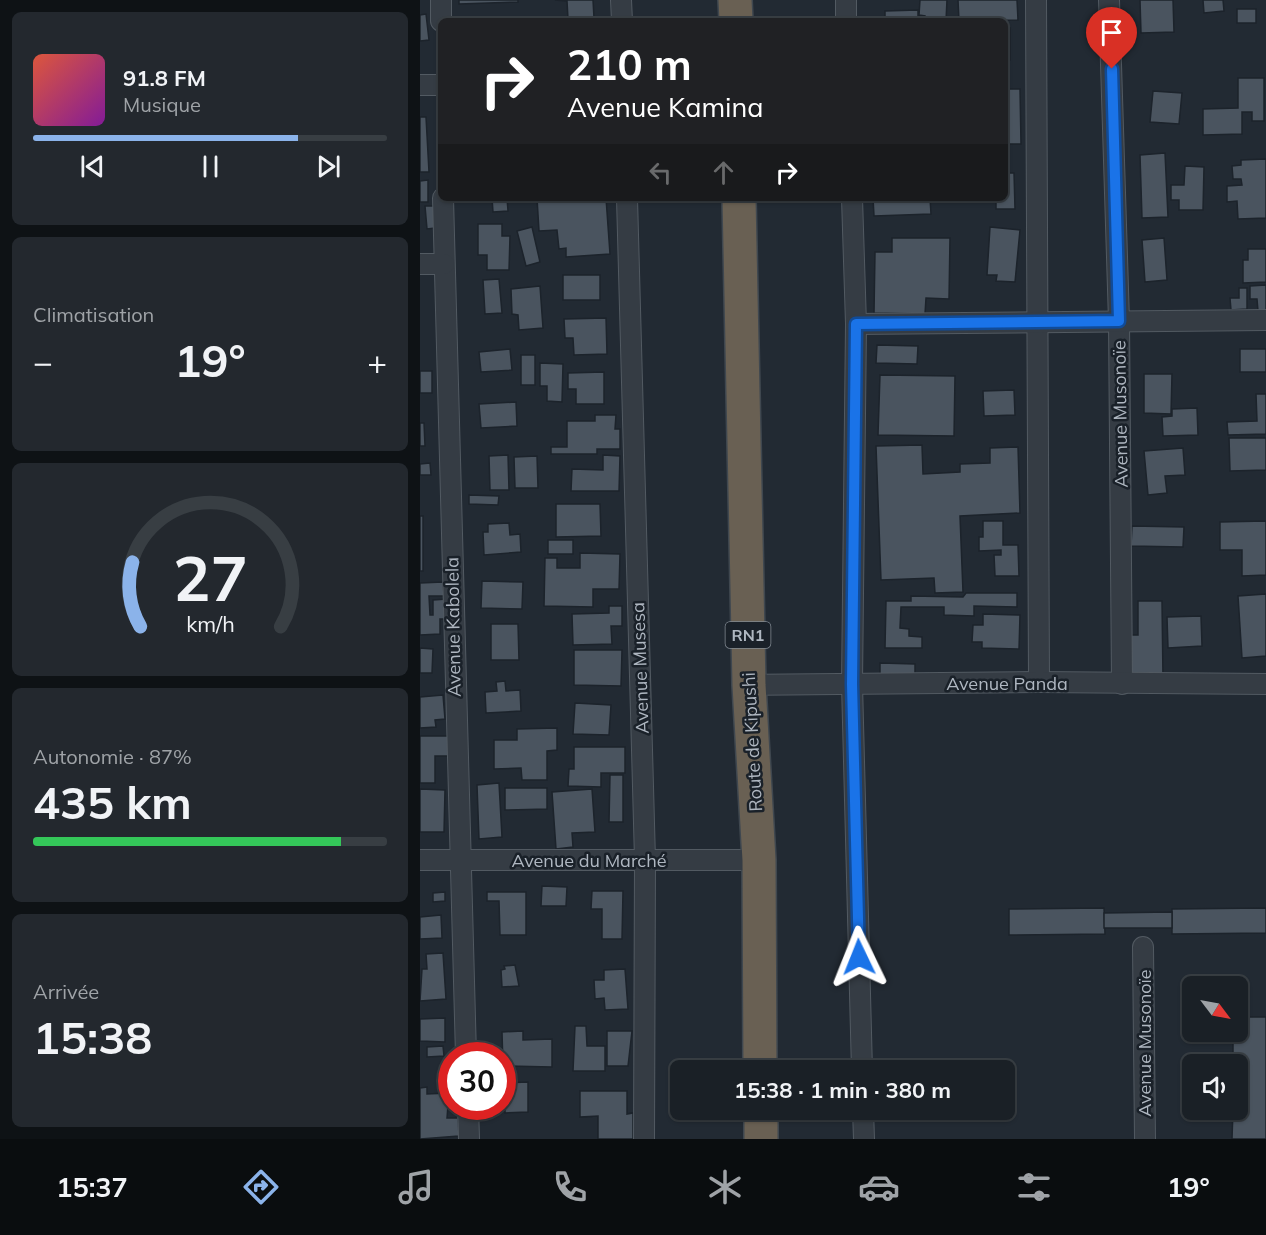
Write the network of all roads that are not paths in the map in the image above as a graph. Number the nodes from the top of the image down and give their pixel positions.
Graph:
1 (441, 0) edge
2 (621, 0) edge
3 (735, 0) edge
4 (846, 0) edge
5 (1036, 0) edge
6 (1109, 0) edge
7 (441, 18) edge
8 (622, 18) edge
9 (736, 18) edge
10 (846, 18) edge
11 (438, 85) edge
12 (420, 86) edge
13 (443, 201) edge
14 (627, 201) edge
15 (739, 201) edge
16 (852, 201) edge
17 (420, 264) edge
18 (444, 264) junction
19 (1266, 320) edge
20 (1037, 321) junction
21 (1119, 321) junction
22 (856, 324) junction
23 (1039, 682) junction
24 (852, 684) junction
25 (1122, 684) junction
26 (1266, 684) edge
27 (749, 686) junction
28 (420, 860) edge
29 (459, 860) junction
30 (645, 860) junction
31 (759, 860) junction
32 (1143, 946) dead end
33 (466, 1042) edge
34 (760, 1060) edge
35 (862, 1060) edge
36 (468, 1120) edge
37 (761, 1120) edge
38 (863, 1120) edge
39 (469, 1139) edge
40 (644, 1139) edge
41 (761, 1139) edge
42 (864, 1139) edge
43 (1145, 1139) edge

1 - 7 street
2 - 8 street
3 - 9 highway
4 - 10 street
5 - 20 street
6 - 21 street, Avenue Musonoïe
11 - 12 street
13 - 18 street, Avenue Kabolela
14 - 30 street, Avenue Musesa
15 - 27 highway, Route de Kipushi / RN1
16 - 22 street
17 - 18 street
18 - 29 street, Avenue Kabolela
19 - 21 street
20 - 21 street
20 - 22 street
20 - 23 street
21 - 25 street, Avenue Musonoïe
22 - 24 street
23 - 24 street, Avenue Panda
23 - 25 street, Avenue Panda
24 - 27 street, Avenue Panda
24 - 35 street
25 - 26 street, Avenue Panda
27 - 31 highway, Route de Kipushi / RN1
28 - 29 street, Avenue du Marché
29 - 30 street, Avenue du Marché
29 - 33 street, Avenue Kabolela
30 - 31 street, Avenue du Marché
30 - 40 street, Avenue Musesa
31 - 34 highway, Route de Kipushi / RN1
32 - 43 street, Avenue Musonoïe
36 - 39 street
37 - 41 highway
38 - 42 street

